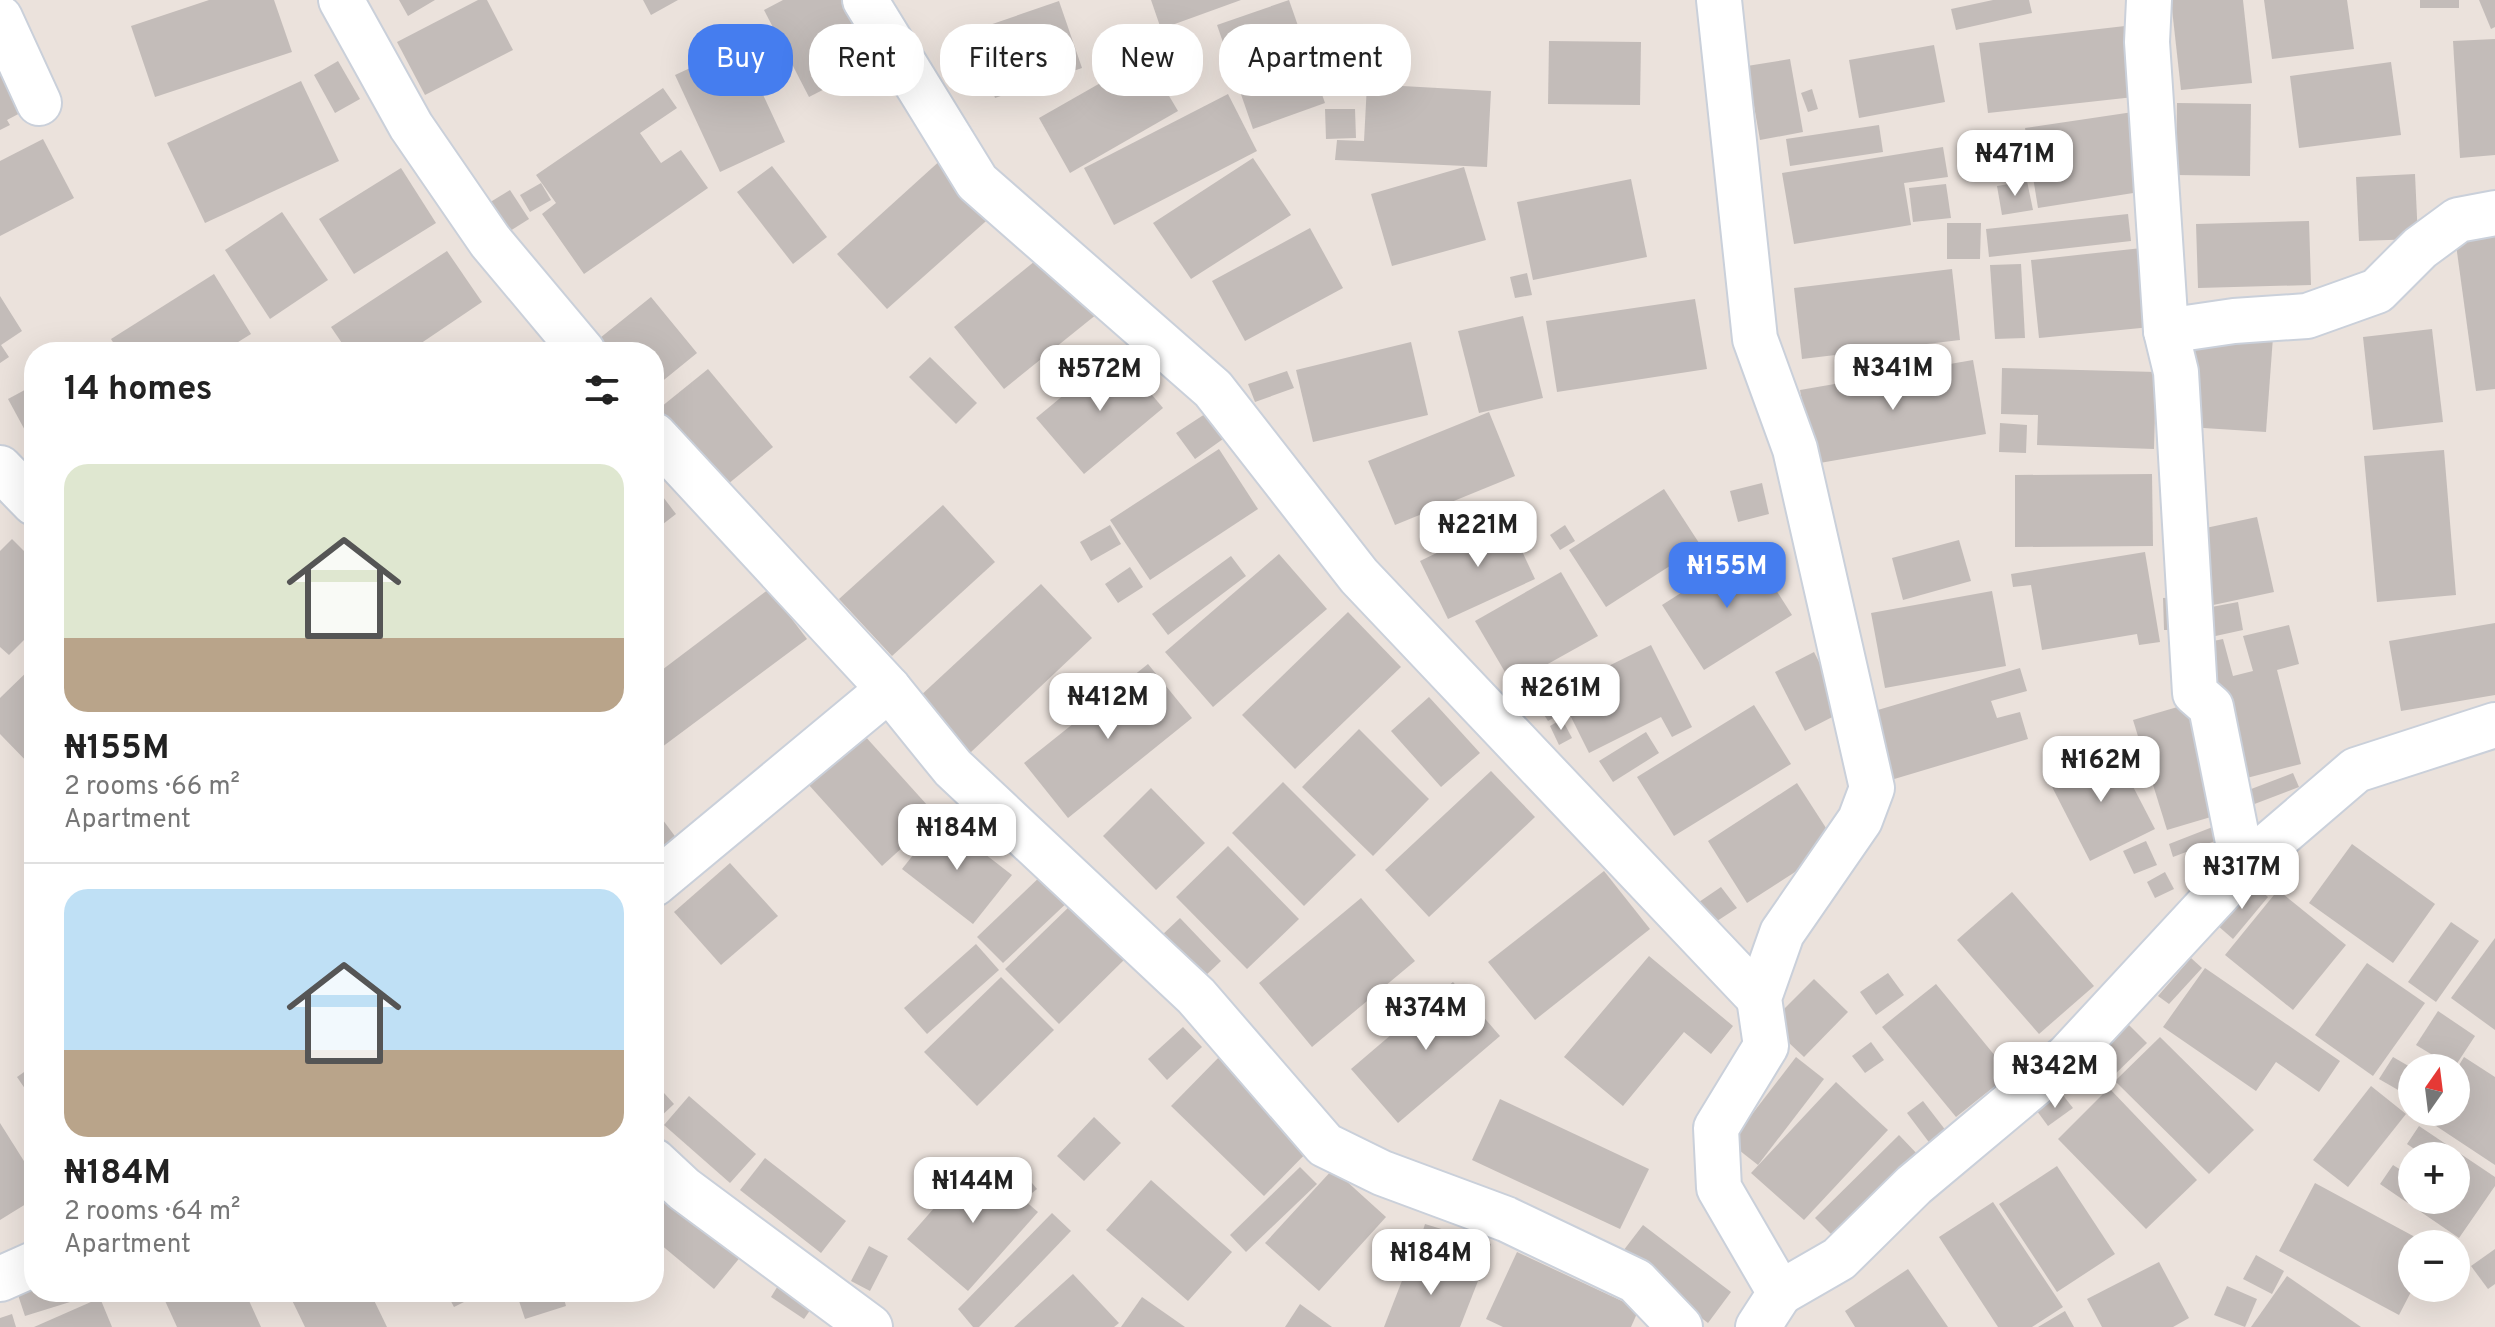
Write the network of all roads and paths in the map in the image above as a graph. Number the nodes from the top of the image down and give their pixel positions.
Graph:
1 (341, 0) edge
2 (865, 0) edge
3 (1719, 0) edge
4 (2149, 0) edge
5 (0, 18) edge
6 (39, 103) dead end
7 (2495, 213) edge
8 (2166, 331) junction
9 (575, 342) edge
10 (664, 446) edge
11 (0, 468) edge
12 (24, 493) edge
13 (889, 689) junction
14 (2495, 725) edge
15 (2243, 867) junction
16 (664, 876) edge
17 (1759, 998) junction
18 (664, 1170) edge
19 (24, 1268) edge
20 (0, 1279) edge
21 (1769, 1310) edge
22 (870, 1327) edge
23 (1680, 1327) edge

1 - 9 street
2 - 17 street
3 - 17 street
4 - 8 street
5 - 6 street
7 - 8 street
8 - 15 street
10 - 13 street
11 - 12 street
13 - 16 street
13 - 23 street
14 - 15 street
15 - 21 street
17 - 21 street
18 - 22 street
19 - 20 street

